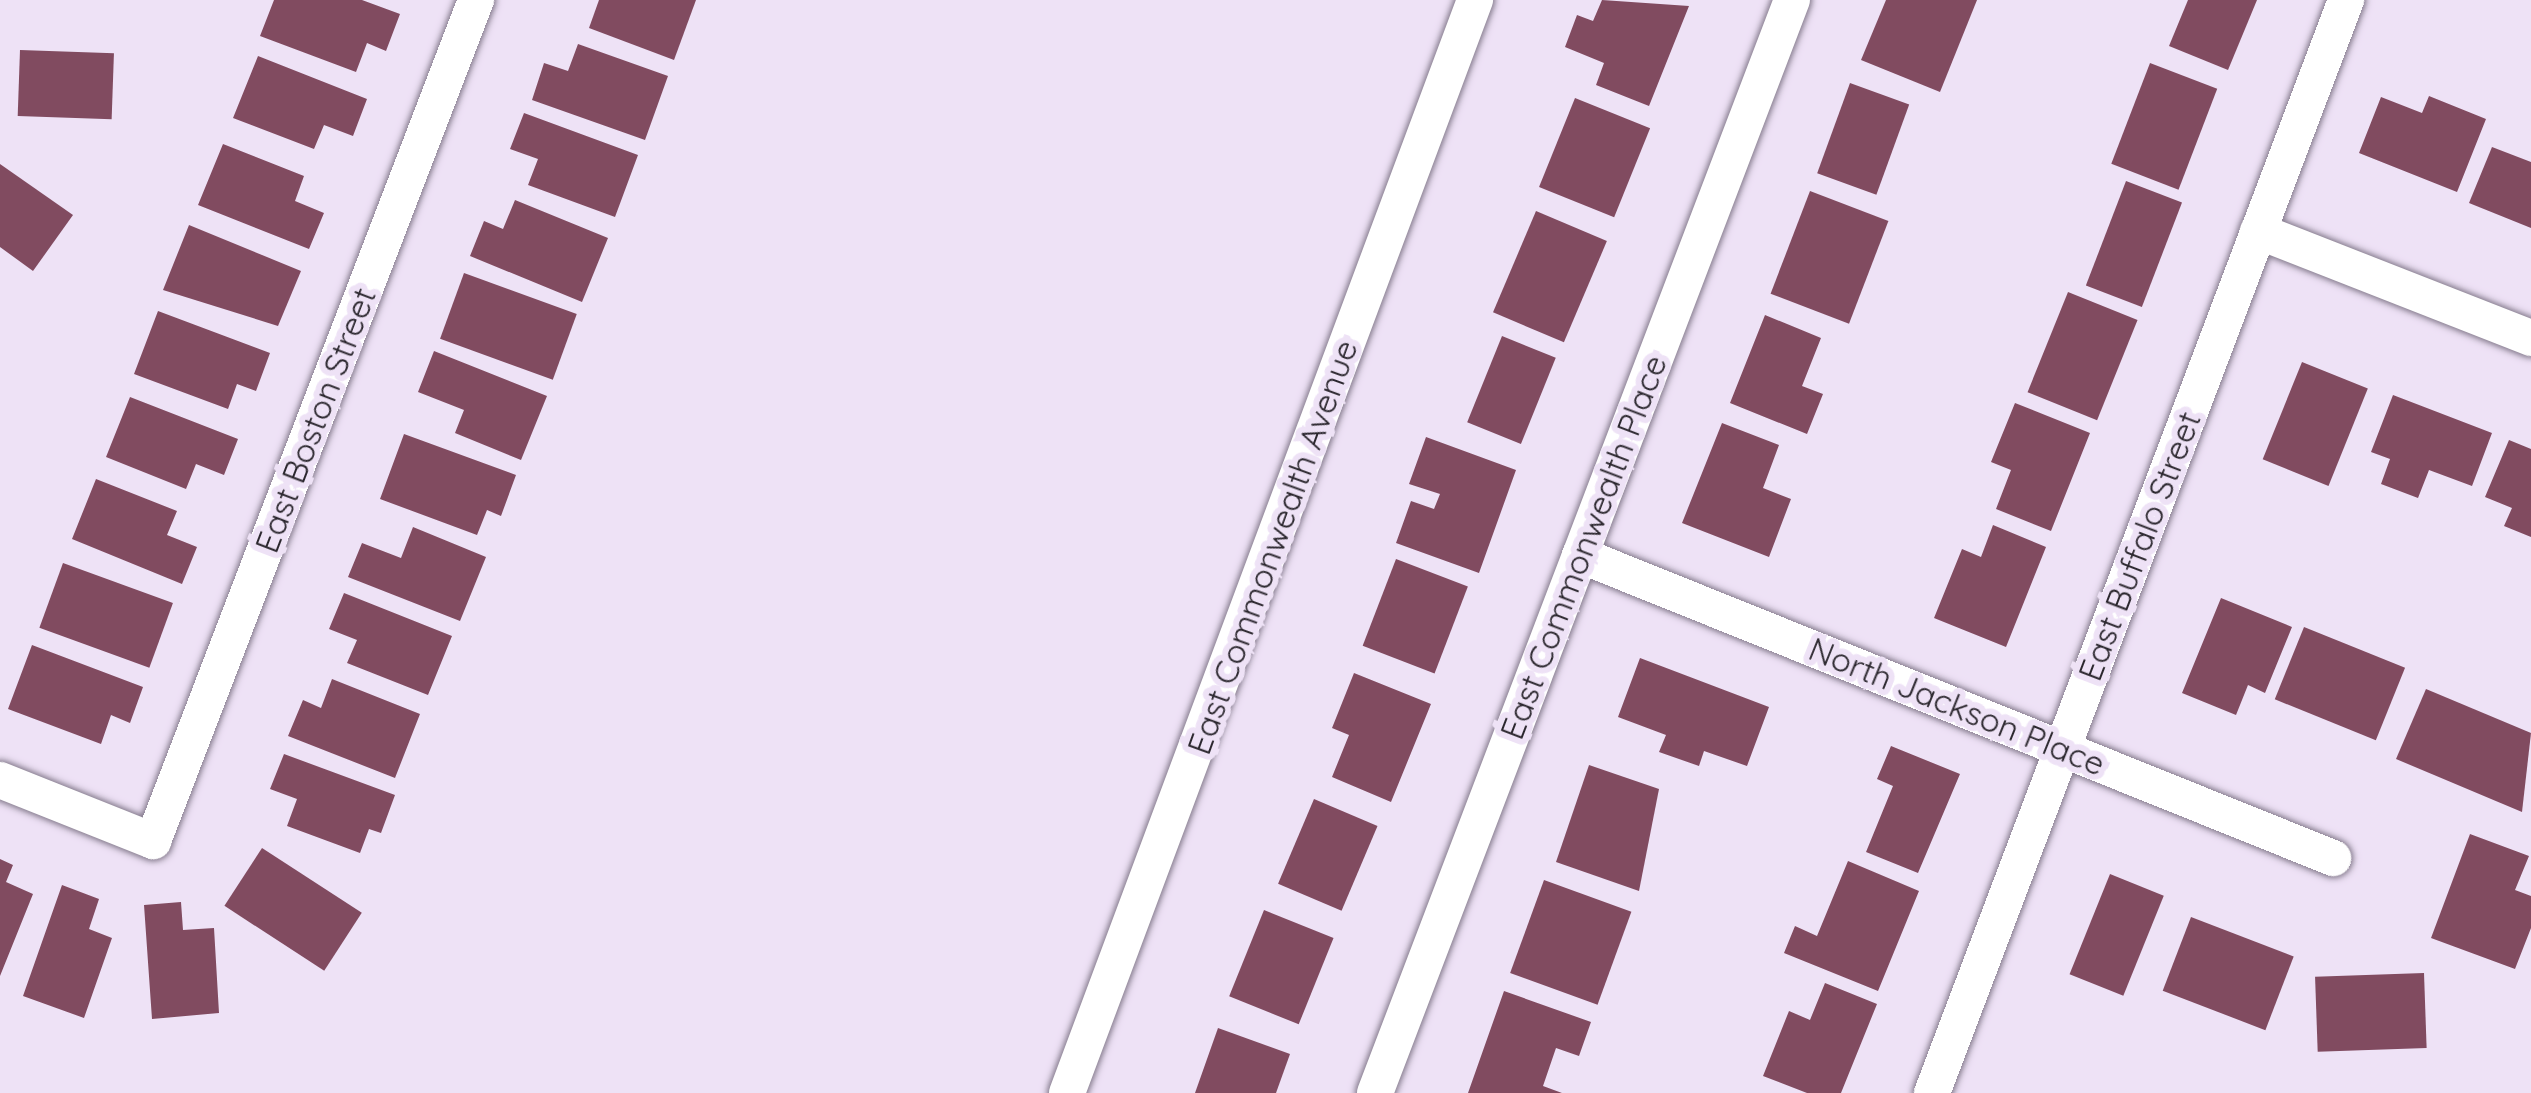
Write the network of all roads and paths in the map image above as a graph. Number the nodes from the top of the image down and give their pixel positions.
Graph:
1 (476, 0) edge
2 (1475, 0) edge
3 (1792, 0) edge
4 (2345, 0) edge
5 (2258, 231) junction
6 (2531, 338) edge
7 (1580, 555) junction
8 (2062, 749) junction
9 (0, 780) edge
10 (2333, 858) dead end
11 (1067, 1093) edge
12 (1375, 1093) edge
13 (1932, 1093) edge

1 - 9 street, East Boston Street
2 - 11 street, East Commonwealth Avenue
3 - 7 street, East Commonwealth Place
4 - 5 street, East Buffalo Street
5 - 6 street
5 - 8 street, East Buffalo Street
7 - 8 street, North Jackson Place
7 - 12 street, East Commonwealth Place
8 - 10 street, North Jackson Place
8 - 13 street, East Buffalo Street

